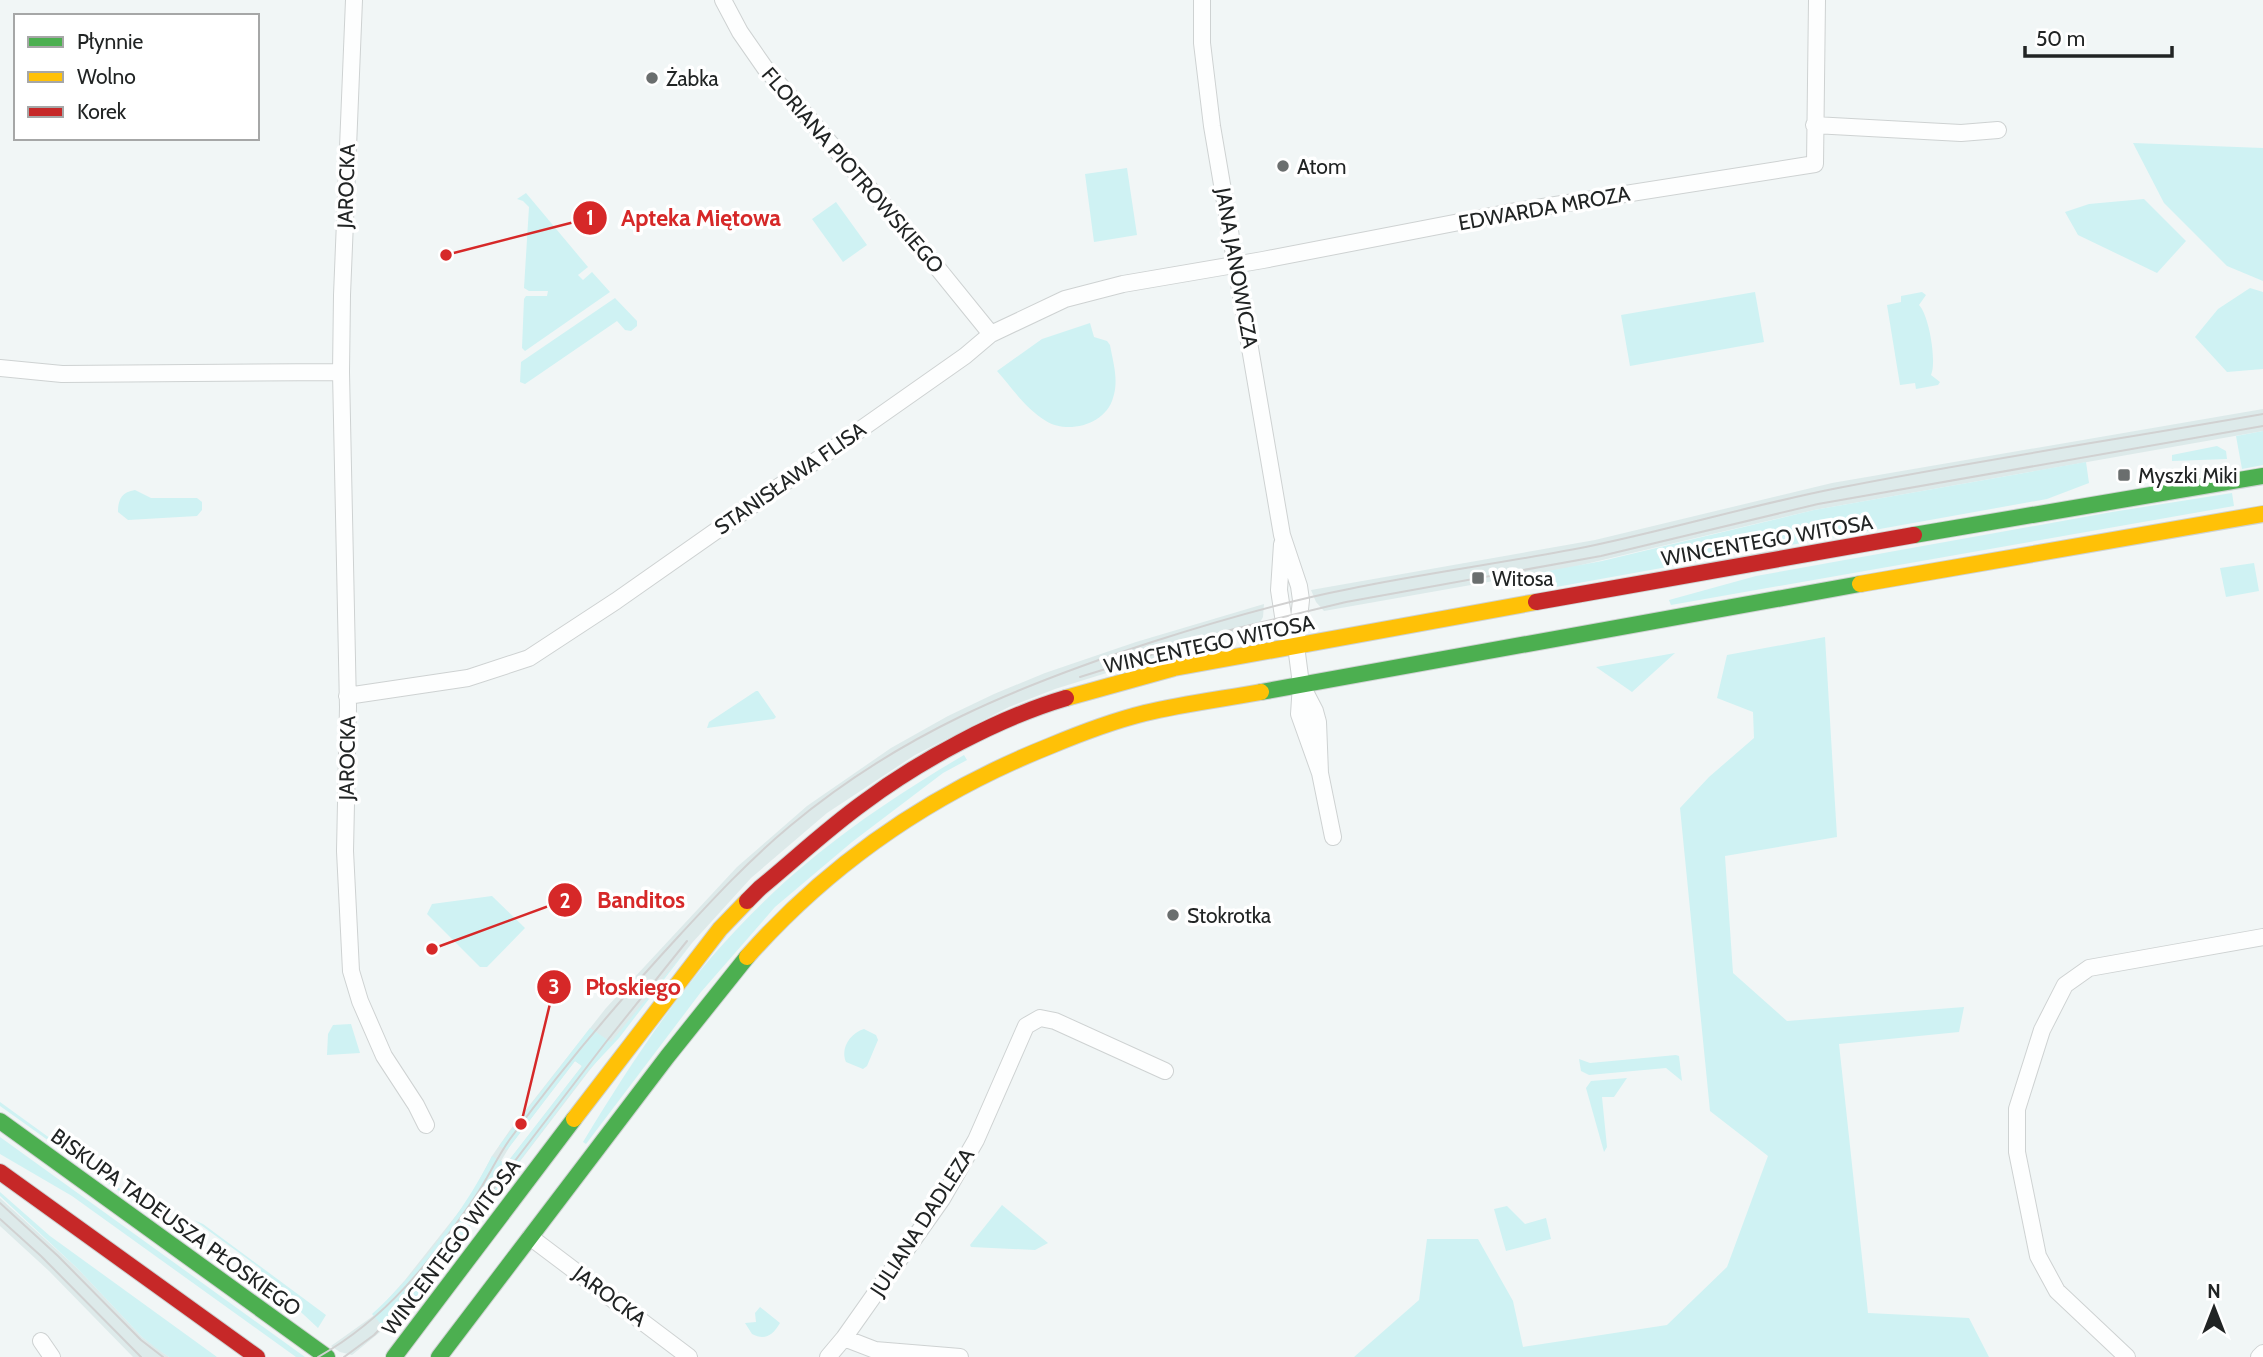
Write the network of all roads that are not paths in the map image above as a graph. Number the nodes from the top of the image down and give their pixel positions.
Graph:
1 (354, 0) edge
2 (723, 0) edge
3 (1202, 0) edge
4 (1817, 0) edge
5 (1814, 125) junction
6 (1998, 130) dead end
7 (1236, 265) junction
8 (991, 334) junction
9 (0, 368) edge
10 (341, 372) junction
11 (2263, 476) edge
12 (2263, 514) edge
13 (1296, 646) junction
14 (1301, 684) junction
15 (347, 696) junction
16 (1333, 837) dead end
17 (2263, 937) edge
18 (1165, 1071) dead end
19 (0, 1121) edge
20 (426, 1125) dead end
21 (0, 1172) edge
22 (530, 1237) junction
23 (844, 1338) junction
24 (40, 1341) dead end
25 (2263, 1353) edge
26 (52, 1357) edge
27 (257, 1357) edge
28 (327, 1357) edge
29 (394, 1357) edge
30 (439, 1357) edge
31 (689, 1357) edge
32 (828, 1357) edge
33 (960, 1357) edge
34 (2127, 1357) edge
35 (2259, 1357) edge

1 - 10 street, JAROCKA
2 - 8 street, FLORIANA PIOTROWSKIEGO
3 - 7 street, JANA JANOWICZA
4 - 5 street, EDWARDA MROZA
5 - 6 street
5 - 7 street, EDWARDA MROZA
7 - 8 street, STANISŁAWA FLISA
7 - 13 street, JANA JANOWICZA
8 - 15 street, STANISŁAWA FLISA
9 - 10 street
10 - 15 street, JAROCKA
11 - 13 main road, WINCENTEGO WITOSA
12 - 14 main road
13 - 14 street, JANA JANOWICZA
13 - 29 main road, WINCENTEGO WITOSA
14 - 16 street, JANA JANOWICZA
14 - 22 main road
15 - 20 street, JAROCKA
17 - 34 street
18 - 23 street, JULIANA DADLEZA
19 - 28 main road, BISKUPA TADEUSZA PŁOSKIEGO
21 - 27 main road
22 - 30 main road
22 - 31 street, JAROCKA
23 - 32 street, JULIANA DADLEZA
23 - 33 street
24 - 26 street
25 - 35 street

